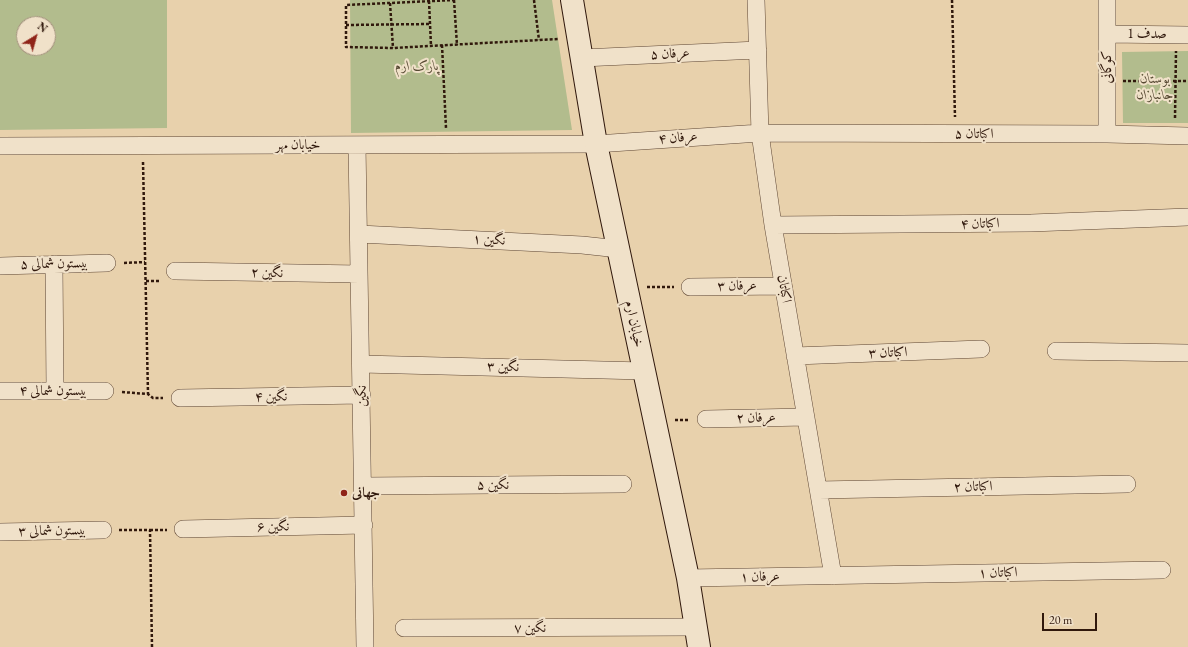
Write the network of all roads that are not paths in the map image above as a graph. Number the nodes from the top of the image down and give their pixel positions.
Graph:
1 (572, 0) edge
2 (756, 0) edge
3 (1107, 0) edge
4 (1107, 34) junction
5 (1182, 35) edge
6 (580, 48) junction
7 (758, 50) junction
8 (760, 133) junction
9 (1107, 134) junction
10 (1181, 136) edge
11 (596, 144) junction
12 (357, 145) junction
13 (0, 146) edge
14 (1188, 217) edge
15 (773, 225) junction
16 (359, 234) junction
17 (618, 249) junction
18 (107, 263) road end
19 (54, 264) junction
20 (0, 266) edge
21 (174, 271) dead end
22 (359, 274) junction
23 (783, 286) junction
24 (690, 287) road end
25 (981, 349) dead end
26 (1056, 351) dead end
27 (1188, 353) edge
28 (795, 356) junction
29 (361, 364) junction
30 (644, 371) junction
31 (0, 391) edge
32 (55, 391) junction
33 (105, 391) road end
34 (362, 395) junction
35 (180, 398) road end
36 (806, 417) junction
37 (706, 419) road end
38 (623, 484) dead end
39 (1127, 484) dead end
40 (363, 486) junction
41 (818, 490) junction
42 (364, 525) junction
43 (183, 529) dead end
44 (103, 530) road end
45 (0, 532) edge
46 (1162, 570) dead end
47 (833, 576) junction
48 (688, 578) junction
49 (404, 628) dead end
50 (697, 637) edge
51 (365, 647) edge

1 - 6 street, خیابان ارم
2 - 7 street, اکباتان
3 - 4 street, کوگانی
4 - 5 street, صدف 1
4 - 9 street, کوگانی
6 - 7 street, عرفان ۵
6 - 11 street, خیابان ارم
7 - 8 street, اکباتان
8 - 9 street, اکباتان ۵
8 - 11 street, عرفان ۴
8 - 15 street, اکباتان
9 - 10 street, اکباتان ۵
11 - 12 street, خیابان مهر
11 - 17 street, خیابان ارم
12 - 13 street, خیابان مهر
12 - 16 street, نگین
14 - 15 street, اکباتان ۴
15 - 23 street, اکباتان
16 - 17 street, نگین ۱
16 - 22 street, نگین
17 - 30 street, خیابان ارم
18 - 19 street, بیستون شمالی ۵
19 - 20 street, بیستون شمالی ۵
19 - 32 street
21 - 22 street, نگین ۲
22 - 29 street, نگین
23 - 24 street, عرفان ۳
23 - 28 street, اکباتان
25 - 28 street, اکباتان ۳
26 - 27 street
28 - 36 street, اکباتان
29 - 30 street, نگین ۳
29 - 34 street, نگین
30 - 48 street, خیابان ارم
31 - 32 street, بیستون شمالی ۴
32 - 33 street, بیستون شمالی ۴
34 - 35 street, نگین ۴
34 - 40 street, نگین
36 - 37 street, عرفان ۲
36 - 41 street, اکباتان
38 - 40 street, نگین ۵
39 - 41 street, اکباتان ۲
40 - 42 street, نگین
41 - 47 street, اکباتان
42 - 43 street, نگین ۶
42 - 51 street, نگین
44 - 45 street, بیستون شمالی ۳
46 - 47 street, اکباتان ۱
47 - 48 street, عرفان ۱
48 - 50 street, خیابان ارم
49 - 50 street, نگین ۷

